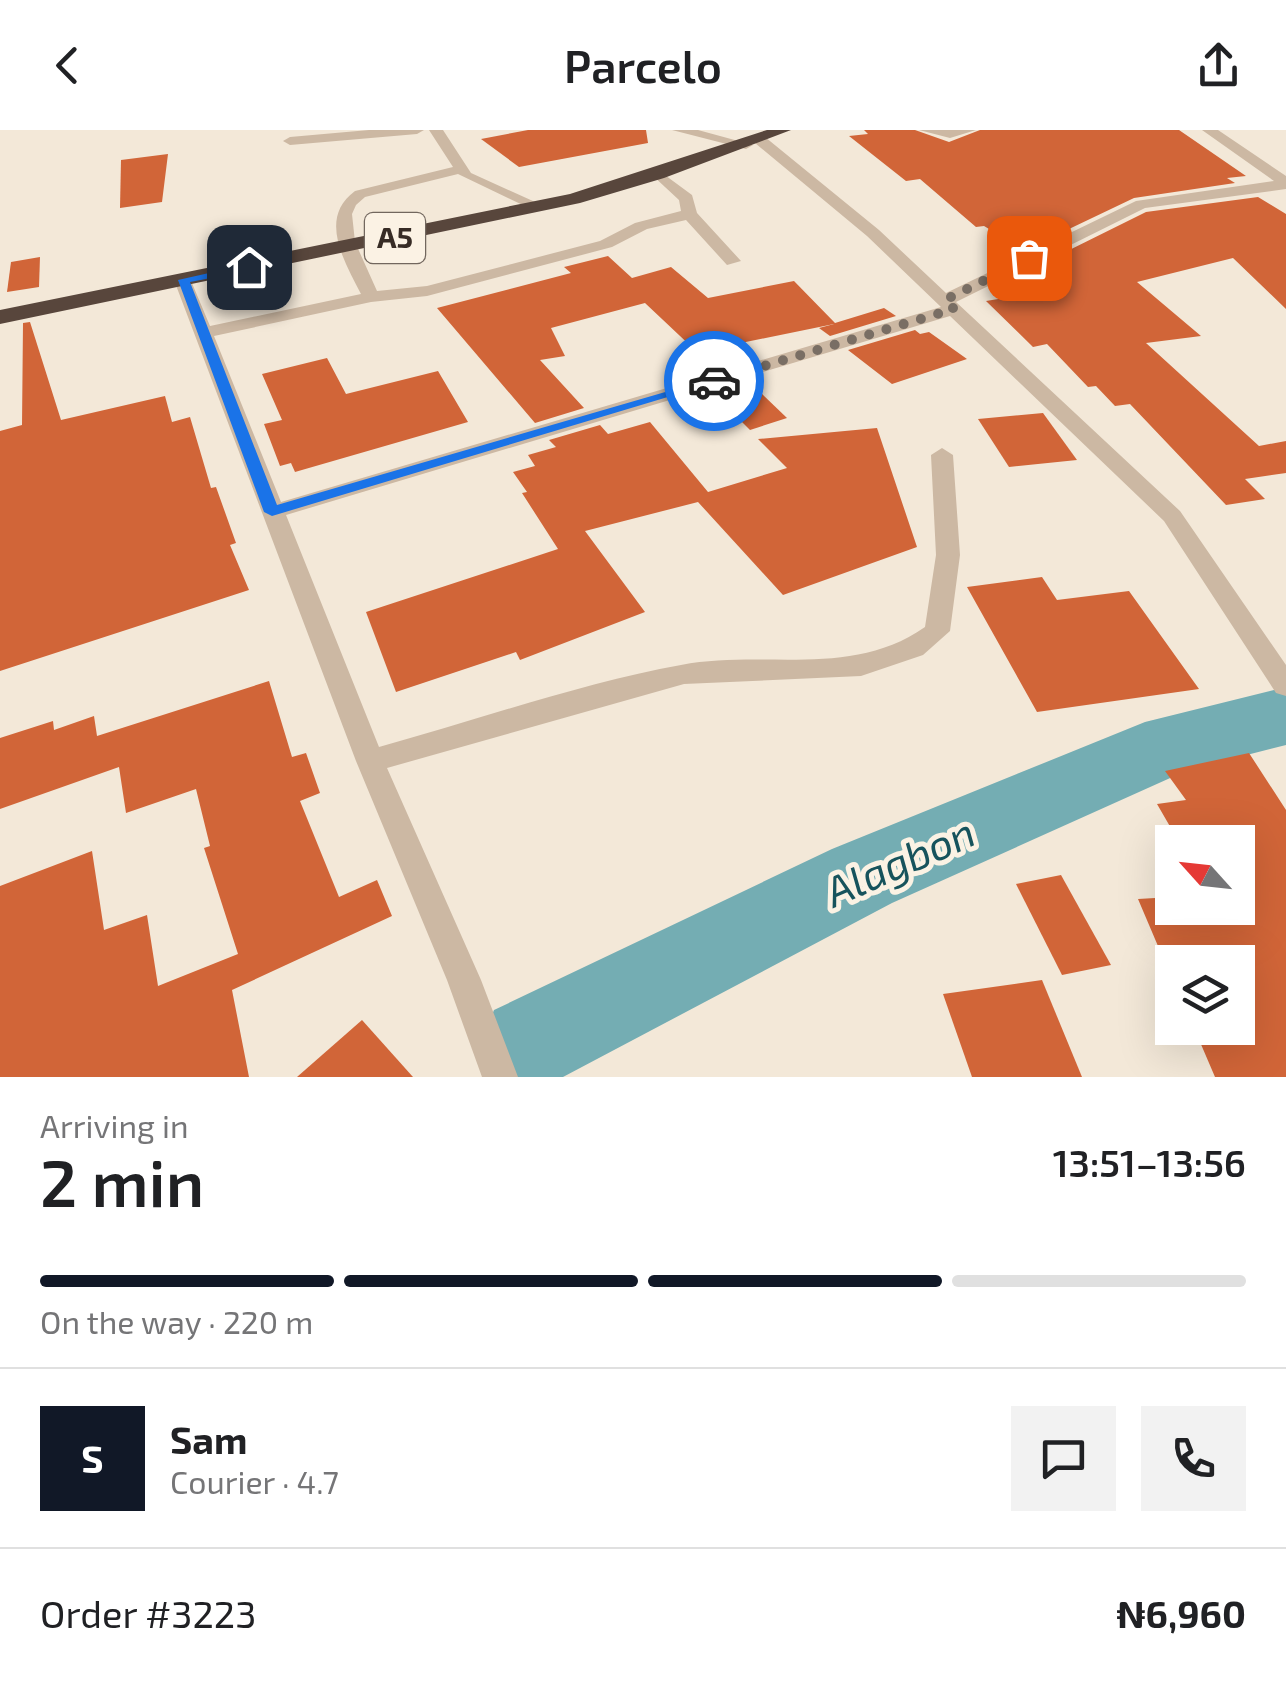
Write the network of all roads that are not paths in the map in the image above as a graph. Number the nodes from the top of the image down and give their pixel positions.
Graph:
1 (417, 130) edge
2 (436, 130) edge
3 (679, 130) edge
4 (783, 130) edge
5 (926, 130) edge
6 (969, 130) edge
7 (1210, 130) edge
8 (290, 142) dead end
9 (753, 142) junction
10 (462, 169) junction
11 (658, 174) junction
12 (1286, 183) edge
13 (536, 206) junction
14 (689, 214) junction
15 (348, 248) junction
16 (733, 260) dead end
17 (183, 280) junction
18 (371, 297) junction
19 (950, 305) junction
20 (0, 316) edge
21 (203, 333) junction
22 (942, 455) dead end
23 (272, 512) junction
24 (1286, 686) edge
25 (370, 761) junction
26 (500, 1077) edge

1 - 8 street
2 - 10 street
3 - 9 street
4 - 9 highway, A5
5 - 6 street
7 - 12 street
9 - 11 highway, A5
9 - 19 street
10 - 13 street
10 - 15 street
11 - 13 highway, A5
11 - 14 street
12 - 19 street
13 - 15 highway, A5
14 - 16 street
14 - 18 street
15 - 17 highway, A5
15 - 18 street
17 - 20 highway, A5
17 - 21 street
18 - 21 street
19 - 23 street
19 - 24 street
21 - 23 street
22 - 25 street
23 - 25 street
25 - 26 street

